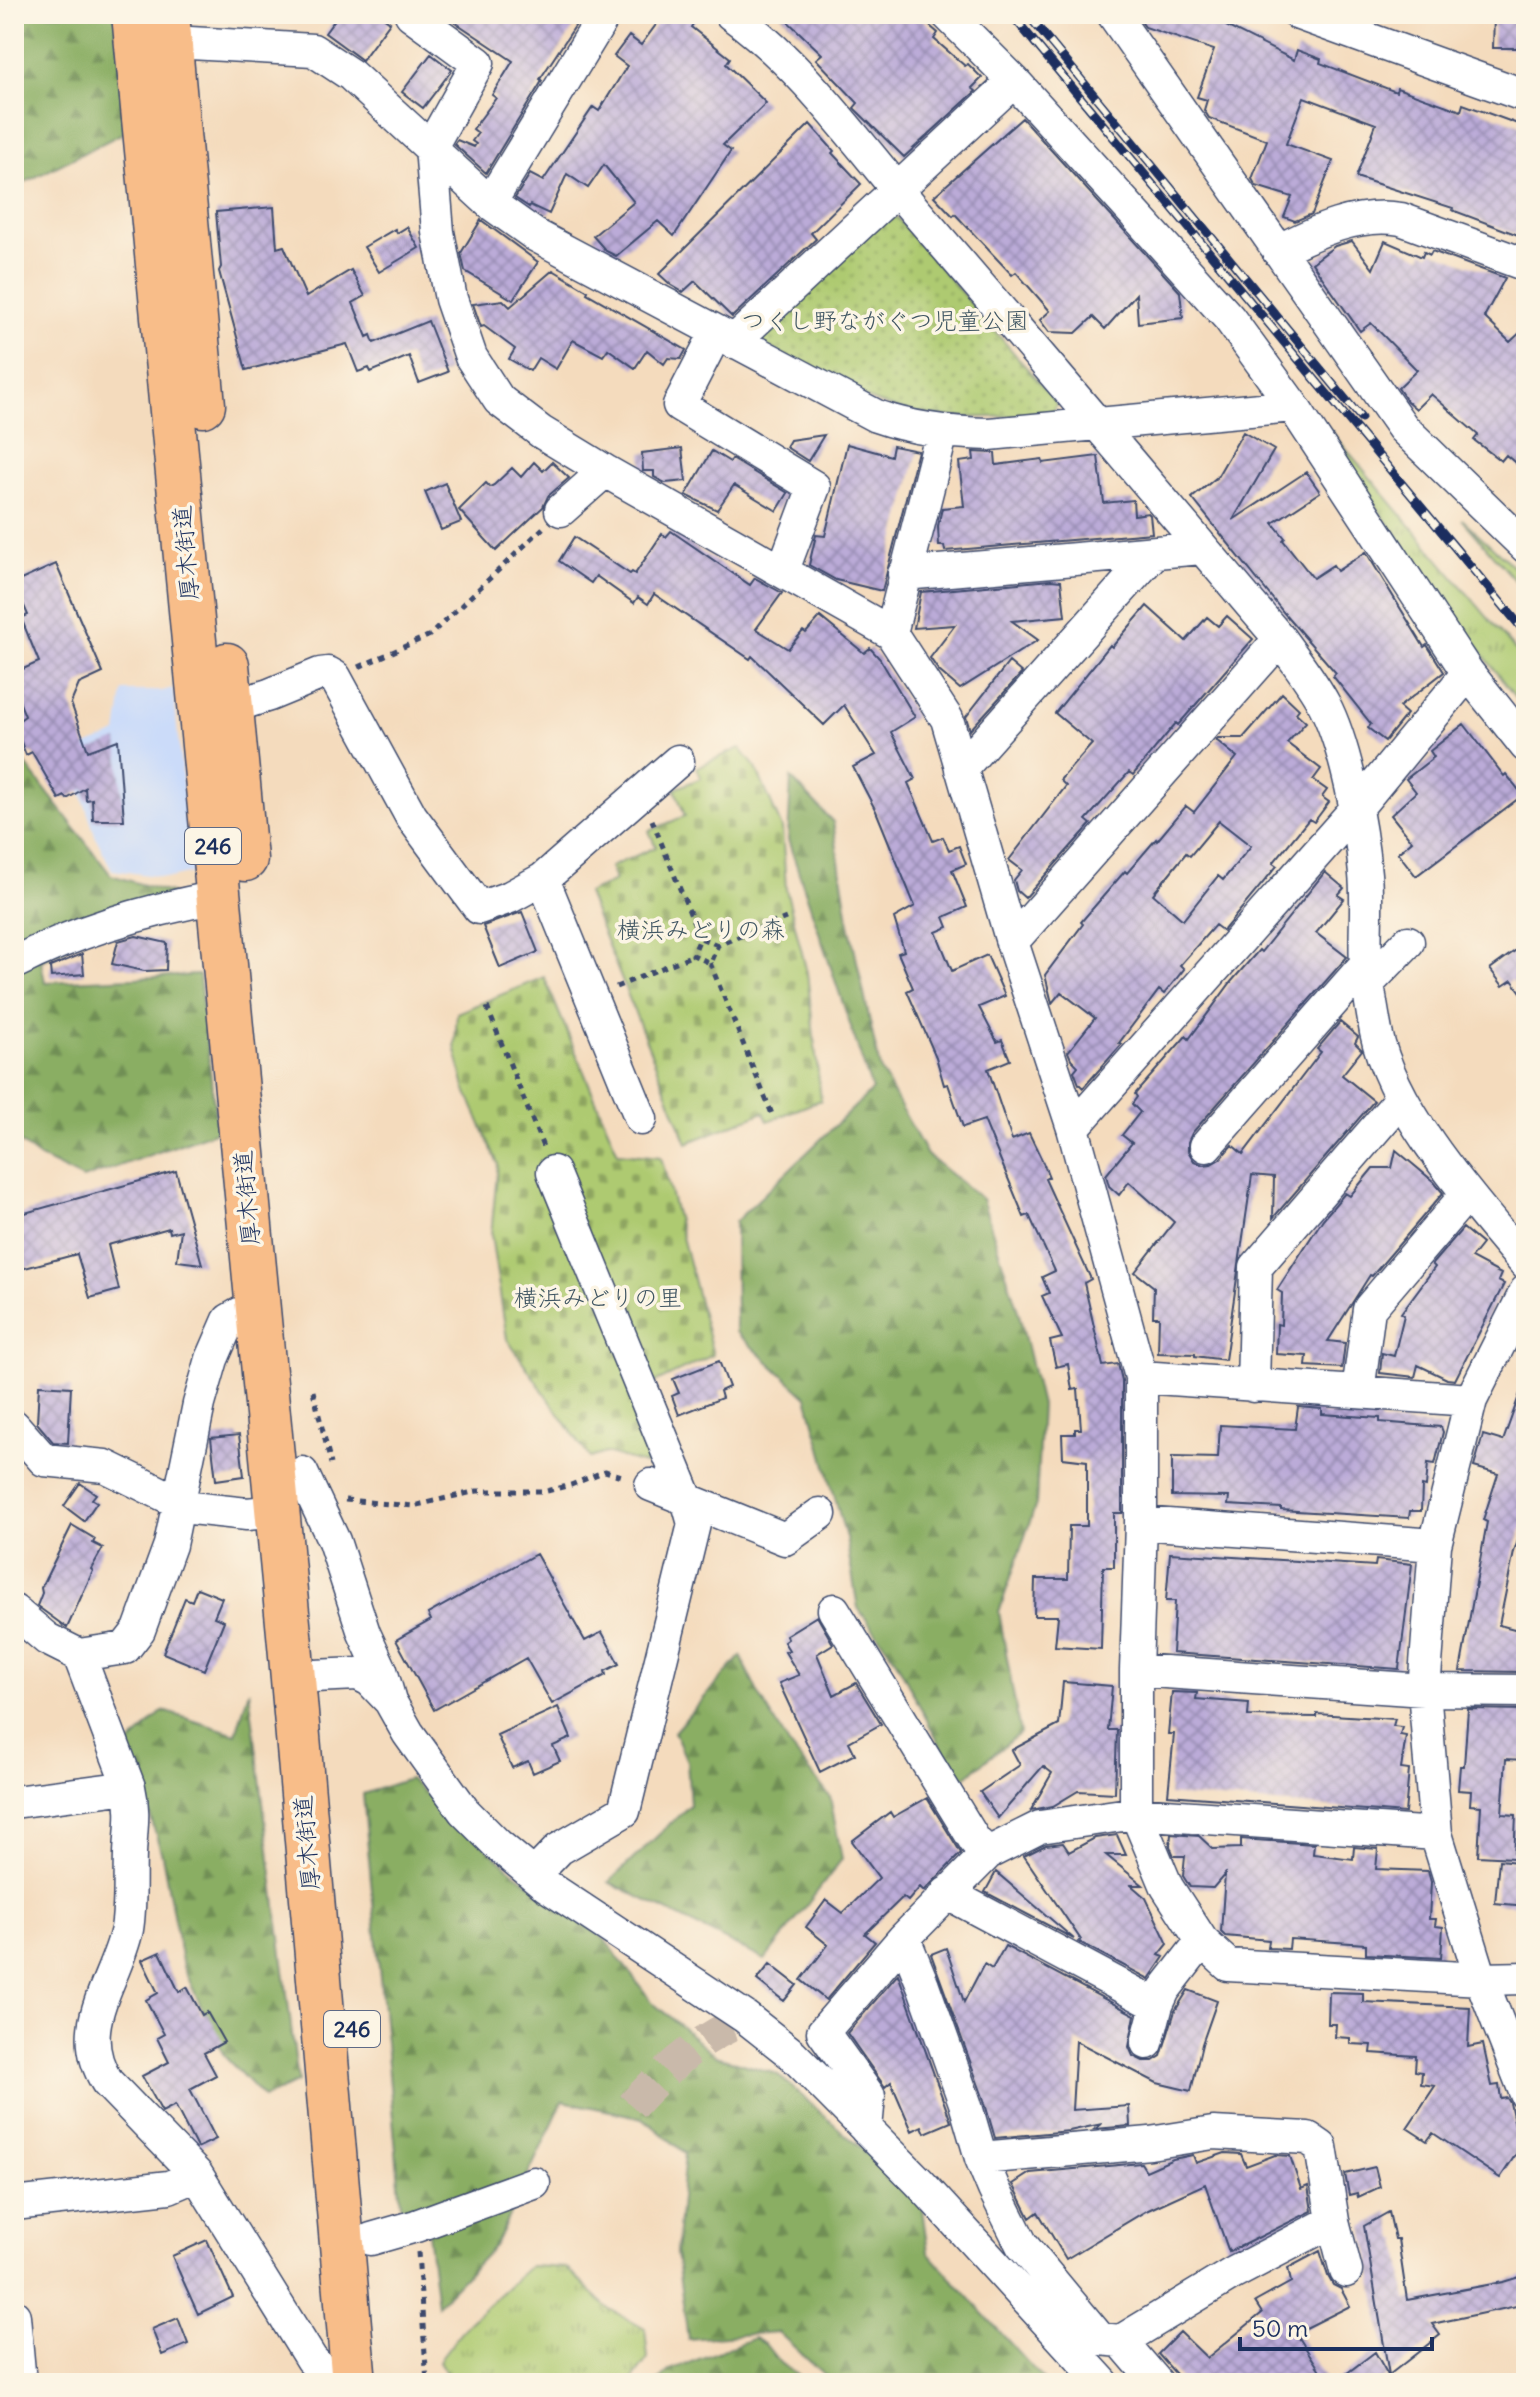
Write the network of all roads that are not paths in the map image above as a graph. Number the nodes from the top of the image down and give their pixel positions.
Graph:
1 (411, 14) edge
2 (605, 14) edge
3 (731, 14) edge
4 (947, 14) edge
5 (1113, 14) edge
6 (1299, 14) edge
7 (144, 27) edge
8 (1014, 81) junction
9 (1526, 96) edge
10 (431, 147) junction
11 (897, 190) junction
12 (490, 203) junction
13 (1278, 251) junction
14 (1526, 265) edge
15 (724, 338) junction
16 (1293, 406) junction
17 (1100, 424) junction
18 (942, 432) junction
19 (605, 471) junction
20 (561, 510) dead end
21 (1526, 547) edge
22 (1202, 548) junction
23 (1153, 554) junction
24 (783, 570) junction
25 (904, 574) junction
26 (891, 633) junction
27 (1280, 639) junction
28 (1468, 673) junction
29 (231, 707) junction
30 (1526, 746) edge
31 (678, 761) dead end
32 (961, 769) junction
33 (1355, 810) junction
34 (543, 879) junction
35 (218, 897) junction
36 (1012, 942) junction
37 (1408, 942) dead end
38 (14, 963) edge
39 (1368, 973) junction
40 (1401, 1099) junction
41 (641, 1119) dead end
42 (1073, 1128) junction
43 (1206, 1146) dead end
44 (553, 1172) road end
45 (1467, 1194) junction
46 (1526, 1264) edge
47 (1526, 1291) edge
48 (257, 1312) junction
49 (1141, 1377) junction
50 (1253, 1386) junction
51 (1358, 1392) junction
52 (1471, 1400) junction
53 (14, 1426) edge
54 (302, 1473) junction
55 (651, 1485) dead end
56 (687, 1499) junction
57 (177, 1501) junction
58 (277, 1511) junction
59 (820, 1514) dead end
60 (1141, 1523) junction
61 (1435, 1545) junction
62 (834, 1610) dead end
63 (14, 1611) edge
64 (79, 1655) junction
65 (1136, 1670) junction
66 (306, 1677) junction
67 (1424, 1690) junction
68 (1526, 1691) edge
69 (390, 1701) junction
70 (129, 1787) junction
71 (14, 1802) edge
72 (1136, 1813) junction
73 (1436, 1834) junction
74 (988, 1853) junction
75 (534, 1875) junction
76 (947, 1893) junction
77 (904, 1938) junction
78 (1202, 1941) junction
79 (1526, 1978) edge
80 (1481, 1979) junction
81 (1157, 2005) junction
82 (1147, 2043) dead end
83 (1526, 2094) edge
84 (866, 2129) junction
85 (981, 2158) junction
86 (197, 2175) junction
87 (534, 2183) dead end
88 (14, 2204) edge
89 (1333, 2221) junction
90 (371, 2239) junction
91 (1346, 2271) dead end
92 (14, 2316) edge
93 (1121, 2341) junction
94 (20, 2383) edge
95 (334, 2383) edge
96 (354, 2383) edge
97 (383, 2383) edge
98 (1103, 2383) edge
99 (1157, 2383) edge

1 - 10 street
2 - 12 street
3 - 11 street
4 - 8 street
5 - 13 street
6 - 9 street
7 - 10 street
7 - 29 highway, 厚木街道 / 246
7 - 35 highway, 厚木街道 / 246
8 - 11 street
8 - 16 street
10 - 12 street
10 - 19 street
11 - 15 street
11 - 17 street
12 - 15 street
13 - 14 street
13 - 21 street
15 - 18 street
15 - 24 street
16 - 17 street
16 - 28 street
17 - 18 street
17 - 22 street
18 - 25 street
19 - 20 street
19 - 24 street
22 - 23 street
22 - 27 street
23 - 25 street
23 - 32 street
24 - 26 street
25 - 26 street
26 - 32 street
27 - 33 street
27 - 36 street
28 - 30 street
28 - 33 street
29 - 34 street
29 - 54 highway, 厚木街道 / 246
31 - 34 street
32 - 36 street
33 - 39 street
33 - 42 street
34 - 41 street
35 - 38 street
35 - 48 highway, 厚木街道 / 246
36 - 42 street
37 - 39 street
39 - 40 street
39 - 43 street
40 - 45 street
40 - 50 street
42 - 49 street
44 - 56 street
45 - 46 street
45 - 51 street
47 - 52 street
48 - 57 street
48 - 58 highway, 厚木街道 / 246
49 - 50 street
49 - 60 street
50 - 51 street
51 - 52 street
52 - 61 street
53 - 57 street
54 - 66 highway, 厚木街道 / 246
54 - 69 street
55 - 56 street
56 - 59 street
56 - 75 street
57 - 58 street
57 - 64 street
58 - 66 highway, 厚木街道 / 246
60 - 61 street
60 - 65 street
61 - 67 street
62 - 74 street
63 - 64 street
64 - 70 street
65 - 67 street
65 - 72 street
66 - 69 street
66 - 90 highway, 厚木街道 / 246
66 - 96 highway, 厚木街道 / 246
67 - 68 street
67 - 73 street
69 - 75 street
70 - 71 street
70 - 86 street
72 - 73 street
72 - 74 street
72 - 78 street
73 - 80 street
74 - 76 street
75 - 84 street
76 - 77 street
76 - 81 street
77 - 84 street
77 - 85 street
78 - 80 street
78 - 81 street
79 - 80 street
80 - 83 street
81 - 82 street
84 - 98 street
85 - 89 street
85 - 93 street
86 - 88 street
86 - 95 street
87 - 90 street
89 - 91 street
89 - 93 street
90 - 97 highway, 厚木街道 / 246
92 - 94 street
93 - 99 street

